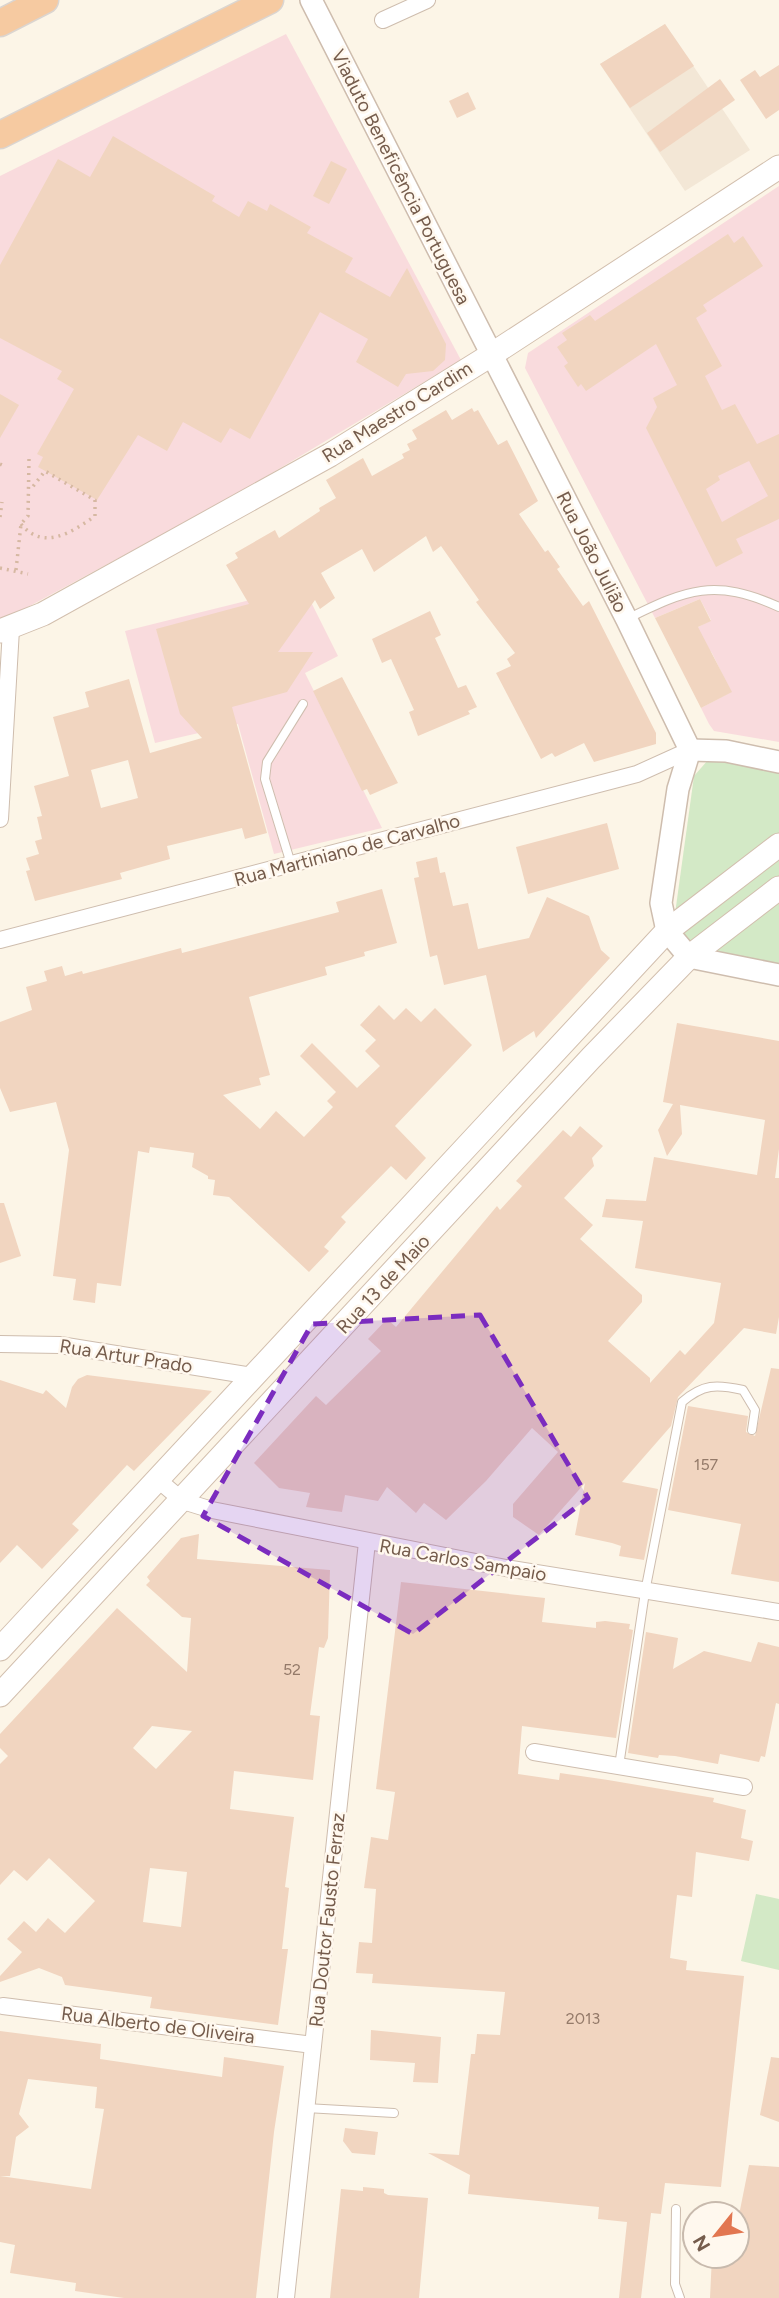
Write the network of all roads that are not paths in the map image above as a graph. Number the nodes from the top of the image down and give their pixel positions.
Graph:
1 (45, 0) edge
2 (270, 0) edge
3 (312, 0) edge
4 (400, 0) edge
5 (427, 0) edge
6 (0, 23) edge
7 (0, 135) edge
8 (779, 167) edge
9 (491, 355) junction
10 (779, 607) edge
11 (627, 620) junction
12 (6, 630) edge
13 (303, 704) dead end
14 (690, 750) junction
15 (779, 762) edge
16 (0, 819) edge
17 (779, 845) edge
18 (291, 864) junction
19 (779, 888) edge
20 (667, 931) junction
21 (0, 940) edge
22 (689, 957) junction
23 (779, 975) edge
24 (0, 1344) edge
25 (252, 1376) junction
26 (752, 1430) dead end
27 (157, 1479) junction
28 (183, 1501) junction
29 (368, 1542) junction
30 (645, 1592) junction
31 (779, 1612) edge
32 (0, 1649) edge
33 (0, 1695) edge
34 (534, 1752) dead end
35 (619, 1766) junction
36 (744, 1787) dead end
37 (3, 2006) dead end
38 (313, 2045) junction
39 (306, 2108) junction
40 (394, 2113) dead end
41 (676, 2209) dead end
42 (286, 2298) edge
43 (680, 2298) edge

1 - 6 highway
2 - 7 highway
3 - 9 street, Viaduto Beneficência Portuguesa
4 - 5 street
8 - 9 main road, Rua Maestro Cardim
9 - 11 street, Rua João Julião
9 - 12 main road, Rua Maestro Cardim
10 - 11 lane
11 - 14 street, Rua João Julião
12 - 16 street
13 - 18 lane
14 - 15 street
14 - 18 street, Rua Martiniano de Carvalho
14 - 20 street
17 - 20 main road, Rua 13 de Maio
18 - 21 street, Rua Martiniano de Carvalho
19 - 22 main road, Rua 13 de Maio
20 - 22 street
20 - 25 main road, Rua 13 de Maio
22 - 23 street
22 - 28 main road, Rua 13 de Maio
24 - 25 street, Rua Artur Prado
25 - 27 main road, Rua 13 de Maio
26 - 30 lane
27 - 28 street, Rua Carlos Sampaio
27 - 32 main road, Rua 13 de Maio
28 - 29 street, Rua Carlos Sampaio
28 - 33 main road, Rua 13 de Maio
29 - 30 street, Rua Carlos Sampaio
29 - 38 street, Rua Doutor Fausto Ferraz
30 - 31 street, Rua Carlos Sampaio
30 - 35 lane
34 - 35 street
35 - 36 street
37 - 38 street, Rua Alberto de Oliveira
38 - 39 street, Rua Doutor Fausto Ferraz
39 - 40 lane
39 - 42 street, Rua Doutor Fausto Ferraz
41 - 43 lane

